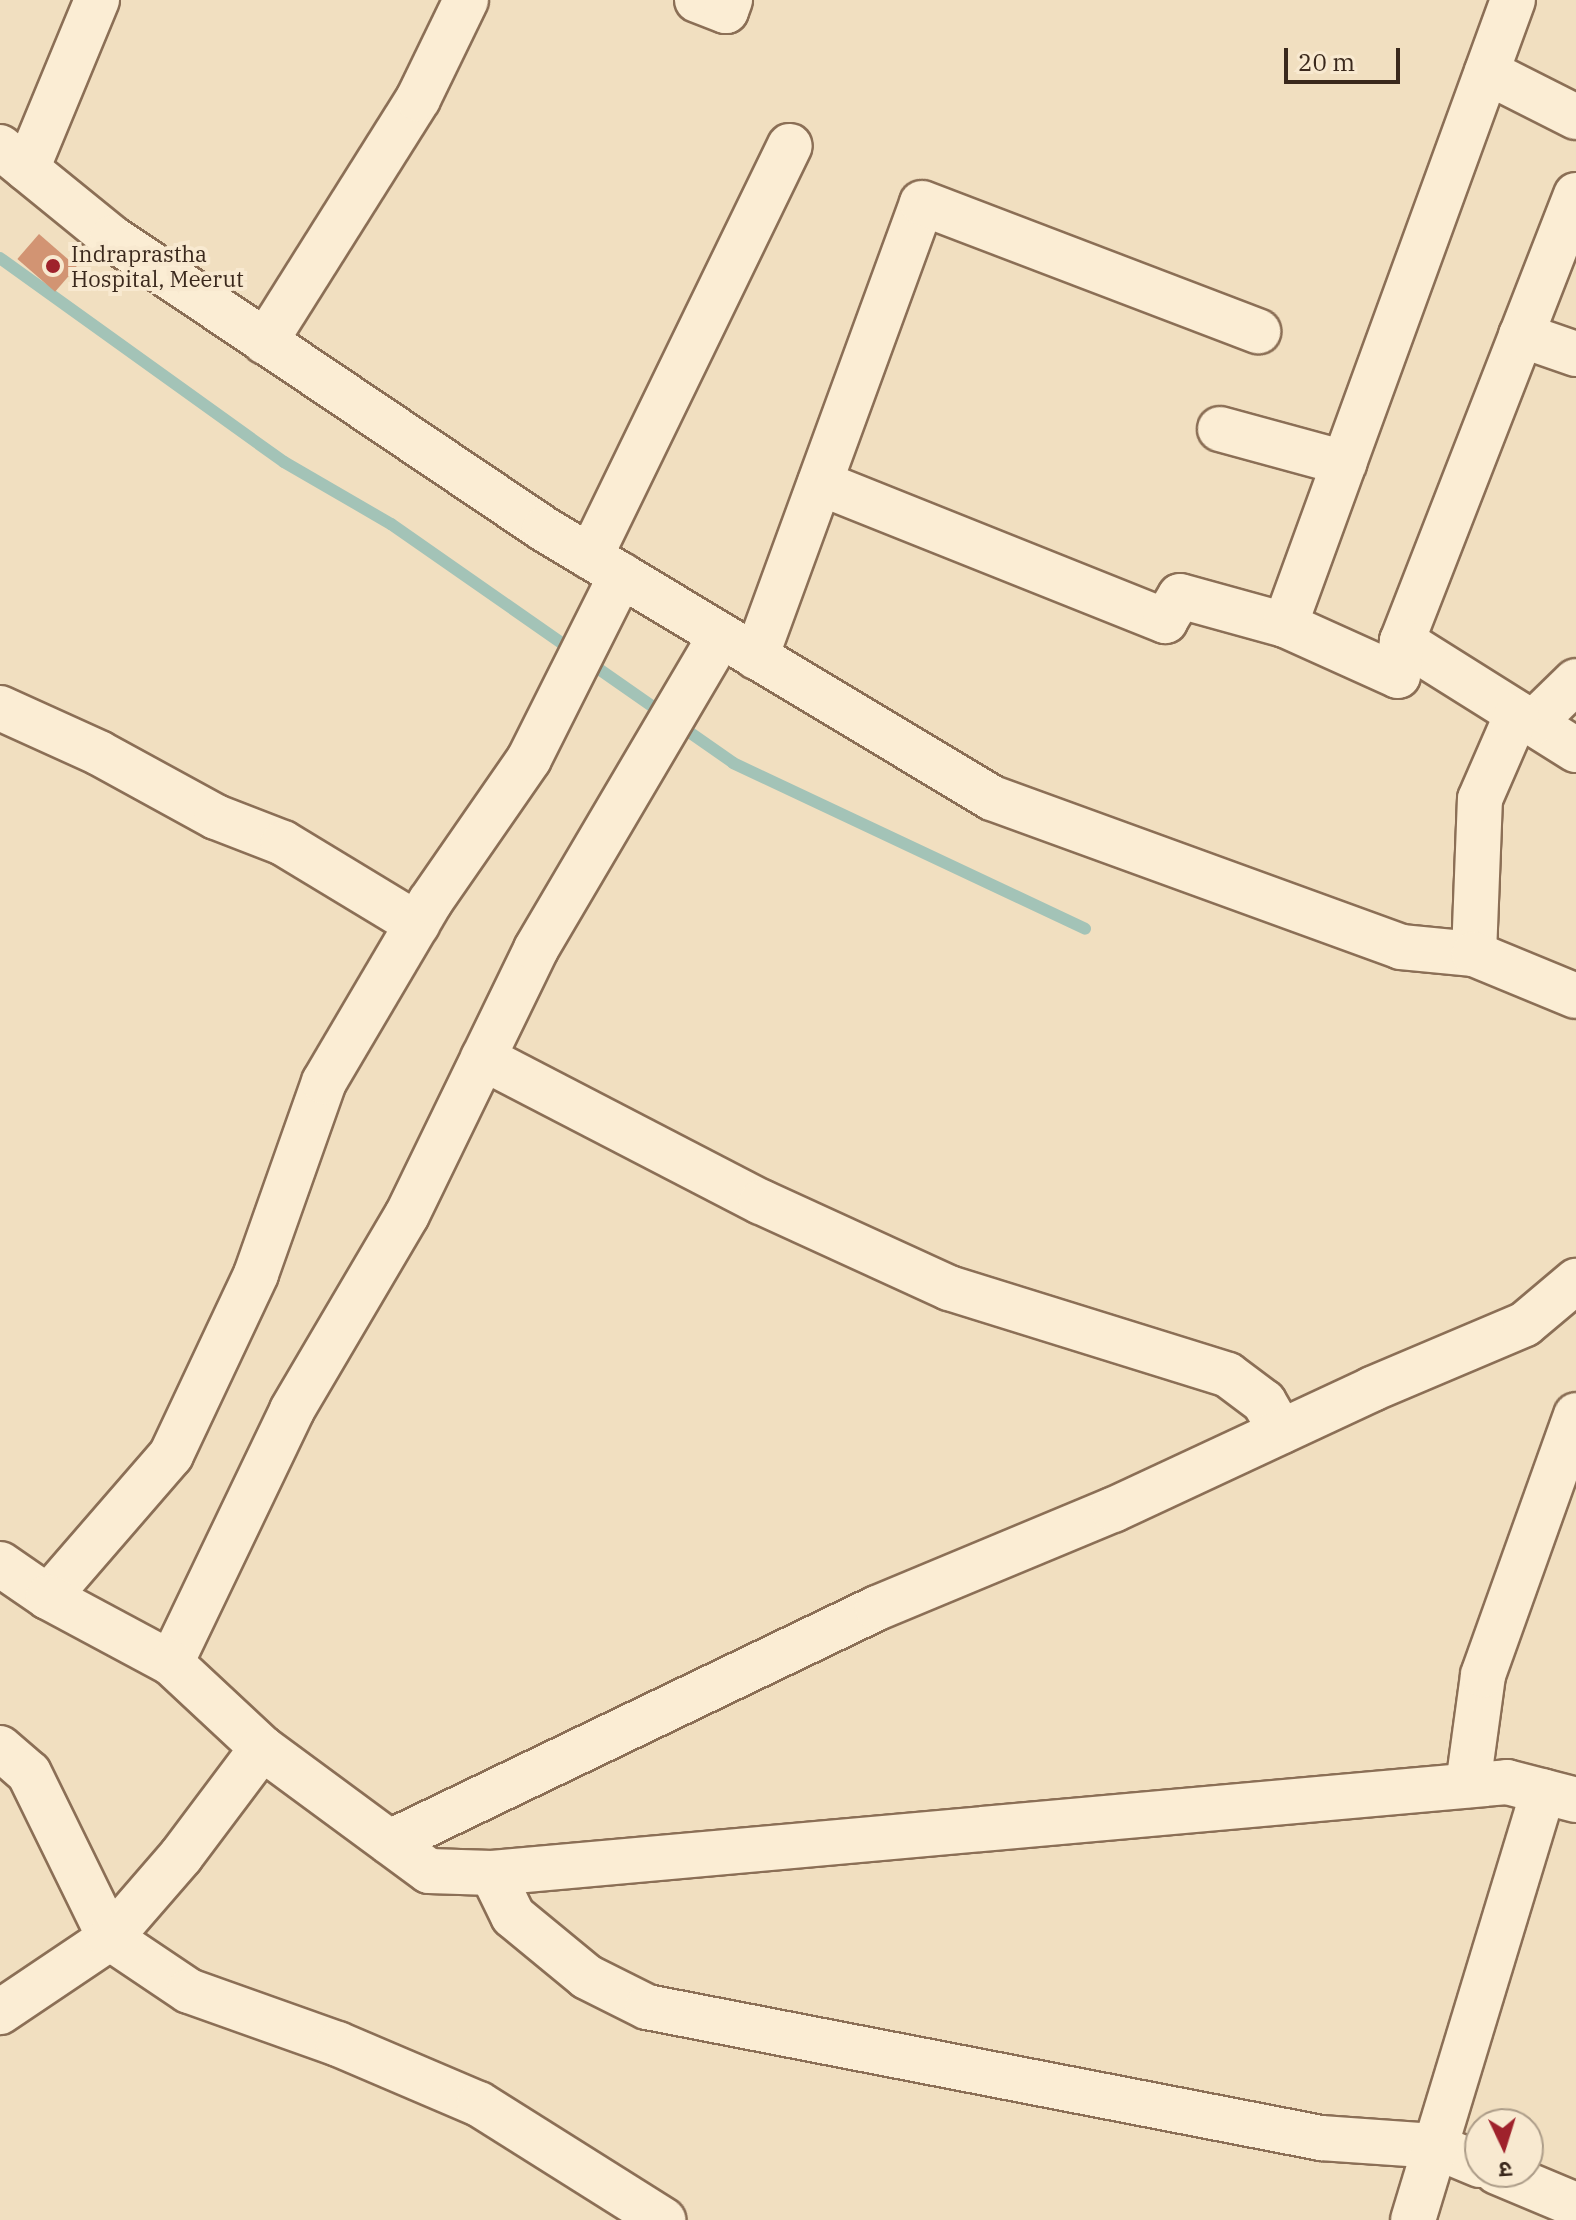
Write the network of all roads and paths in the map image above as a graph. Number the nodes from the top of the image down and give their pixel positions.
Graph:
1 (97, 0) edge
2 (466, 0) edge
3 (697, 0) edge
4 (730, 0) edge
5 (1513, 0) edge
6 (1487, 72) junction
7 (1576, 117) edge
8 (790, 146) dead end
9 (14, 158) edge
10 (1576, 195) edge
11 (1258, 331) dead end
12 (1521, 335) junction
13 (265, 342) junction
14 (1576, 354) edge
15 (1220, 429) dead end
16 (1344, 463) junction
17 (820, 483) junction
18 (606, 566) junction
19 (1285, 625) junction
20 (1402, 641) junction
21 (739, 646) junction
22 (1576, 681) edge
23 (0, 708) edge
24 (1525, 718) junction
25 (1576, 750) edge
26 (417, 924) junction
27 (1474, 954) junction
28 (1576, 996) edge
29 (483, 1058) junction
30 (1576, 1281) edge
31 (1576, 1415) edge
32 (1281, 1432) junction
33 (0, 1564) edge
34 (48, 1597) junction
35 (171, 1663) junction
36 (0, 1748) edge
37 (262, 1748) junction
38 (1468, 1785) junction
39 (1559, 1795) edge
40 (390, 1842) junction
41 (492, 1873) junction
42 (110, 1938) junction
43 (0, 2012) edge
44 (1434, 2146) junction
45 (1464, 2158) edge
46 (1535, 2188) edge
47 (1576, 2205) edge
48 (663, 2220) edge
49 (1413, 2220) edge

1 - 9 street
2 - 13 street
3 - 4 street
5 - 6 street
6 - 7 street
6 - 16 street
8 - 18 street
9 - 13 street
10 - 12 street
11 - 17 street
12 - 14 street
12 - 20 street
13 - 18 street
15 - 16 street
16 - 19 street
17 - 19 street
17 - 21 street
18 - 21 street
18 - 26 street
19 - 20 street
20 - 24 street
21 - 27 street
21 - 29 street
22 - 24 street
23 - 26 street
24 - 25 street
24 - 27 street
26 - 34 street
27 - 28 street
29 - 32 street
29 - 35 street
30 - 32 street
31 - 38 street
32 - 40 street
33 - 34 street
34 - 35 street
35 - 37 street
36 - 42 street
37 - 40 street
37 - 42 street
38 - 39 street
38 - 41 street
39 - 44 street
40 - 41 street
41 - 44 street
42 - 43 street
42 - 48 street
44 - 45 street
44 - 49 street
46 - 47 street

